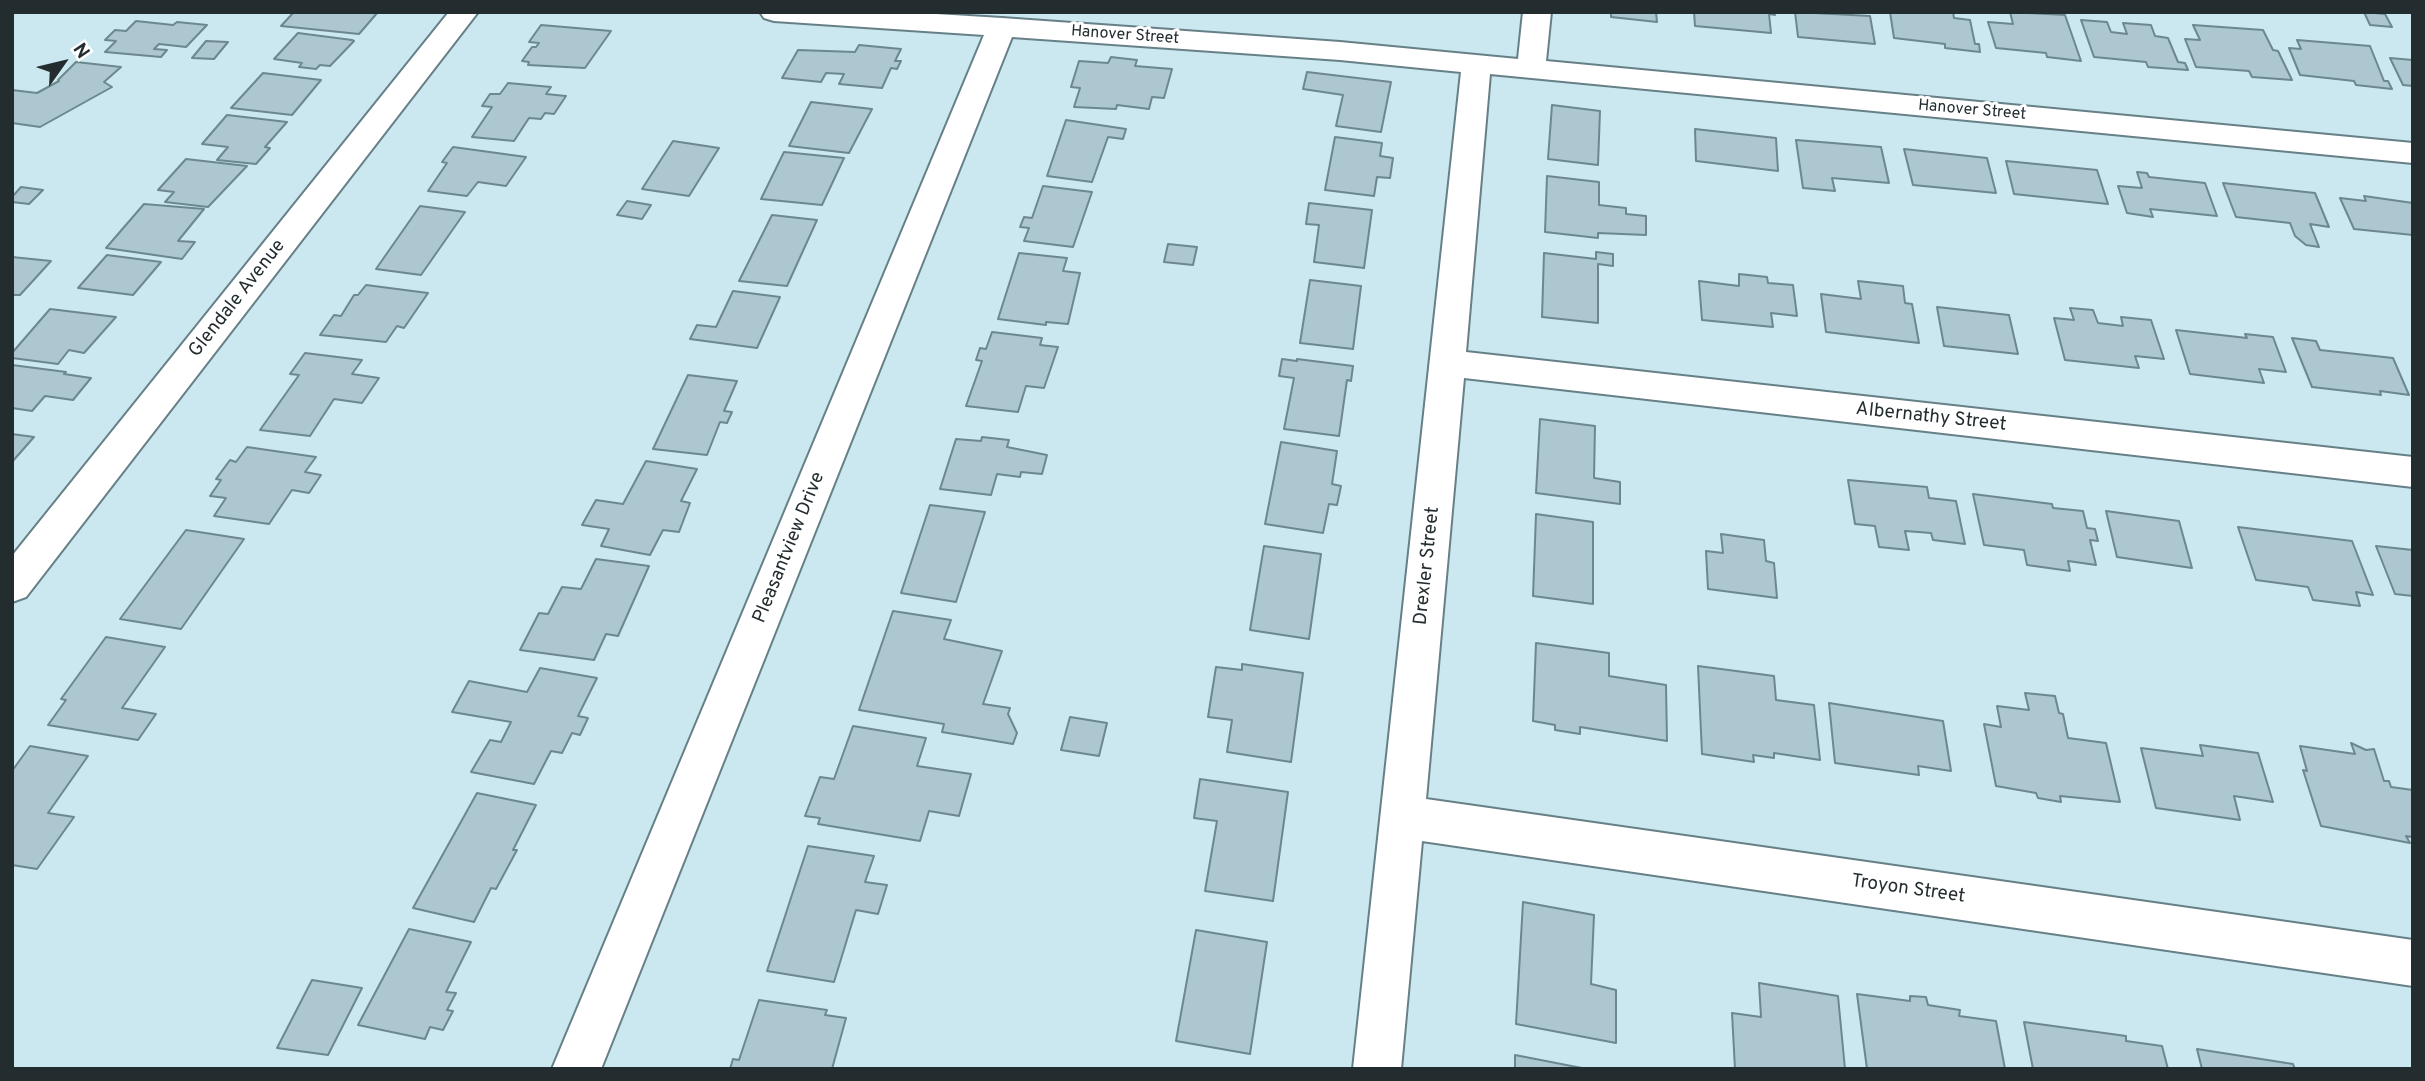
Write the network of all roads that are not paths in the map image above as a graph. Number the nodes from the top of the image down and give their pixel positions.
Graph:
1 (464, 12) edge
2 (774, 12) edge
3 (1536, 12) edge
4 (1002, 27) junction
5 (1476, 64) junction
6 (1531, 69) junction
7 (2413, 153) edge
8 (1448, 363) junction
9 (2413, 472) edge
10 (12, 586) edge
11 (1403, 817) junction
12 (2413, 964) edge
13 (576, 1069) edge
14 (1377, 1069) edge

1 - 10 street, Glendale Avenue
2 - 4 street, Hanover Street
3 - 6 street
4 - 5 street, Hanover Street
4 - 13 street, Pleasantview Drive
5 - 6 street, Hanover Street
5 - 8 street, Drexler Street
6 - 7 street, Hanover Street
8 - 9 street, Albernathy Street
8 - 11 street, Drexler Street
11 - 12 street, Troyon Street
11 - 14 street, Drexler Street

